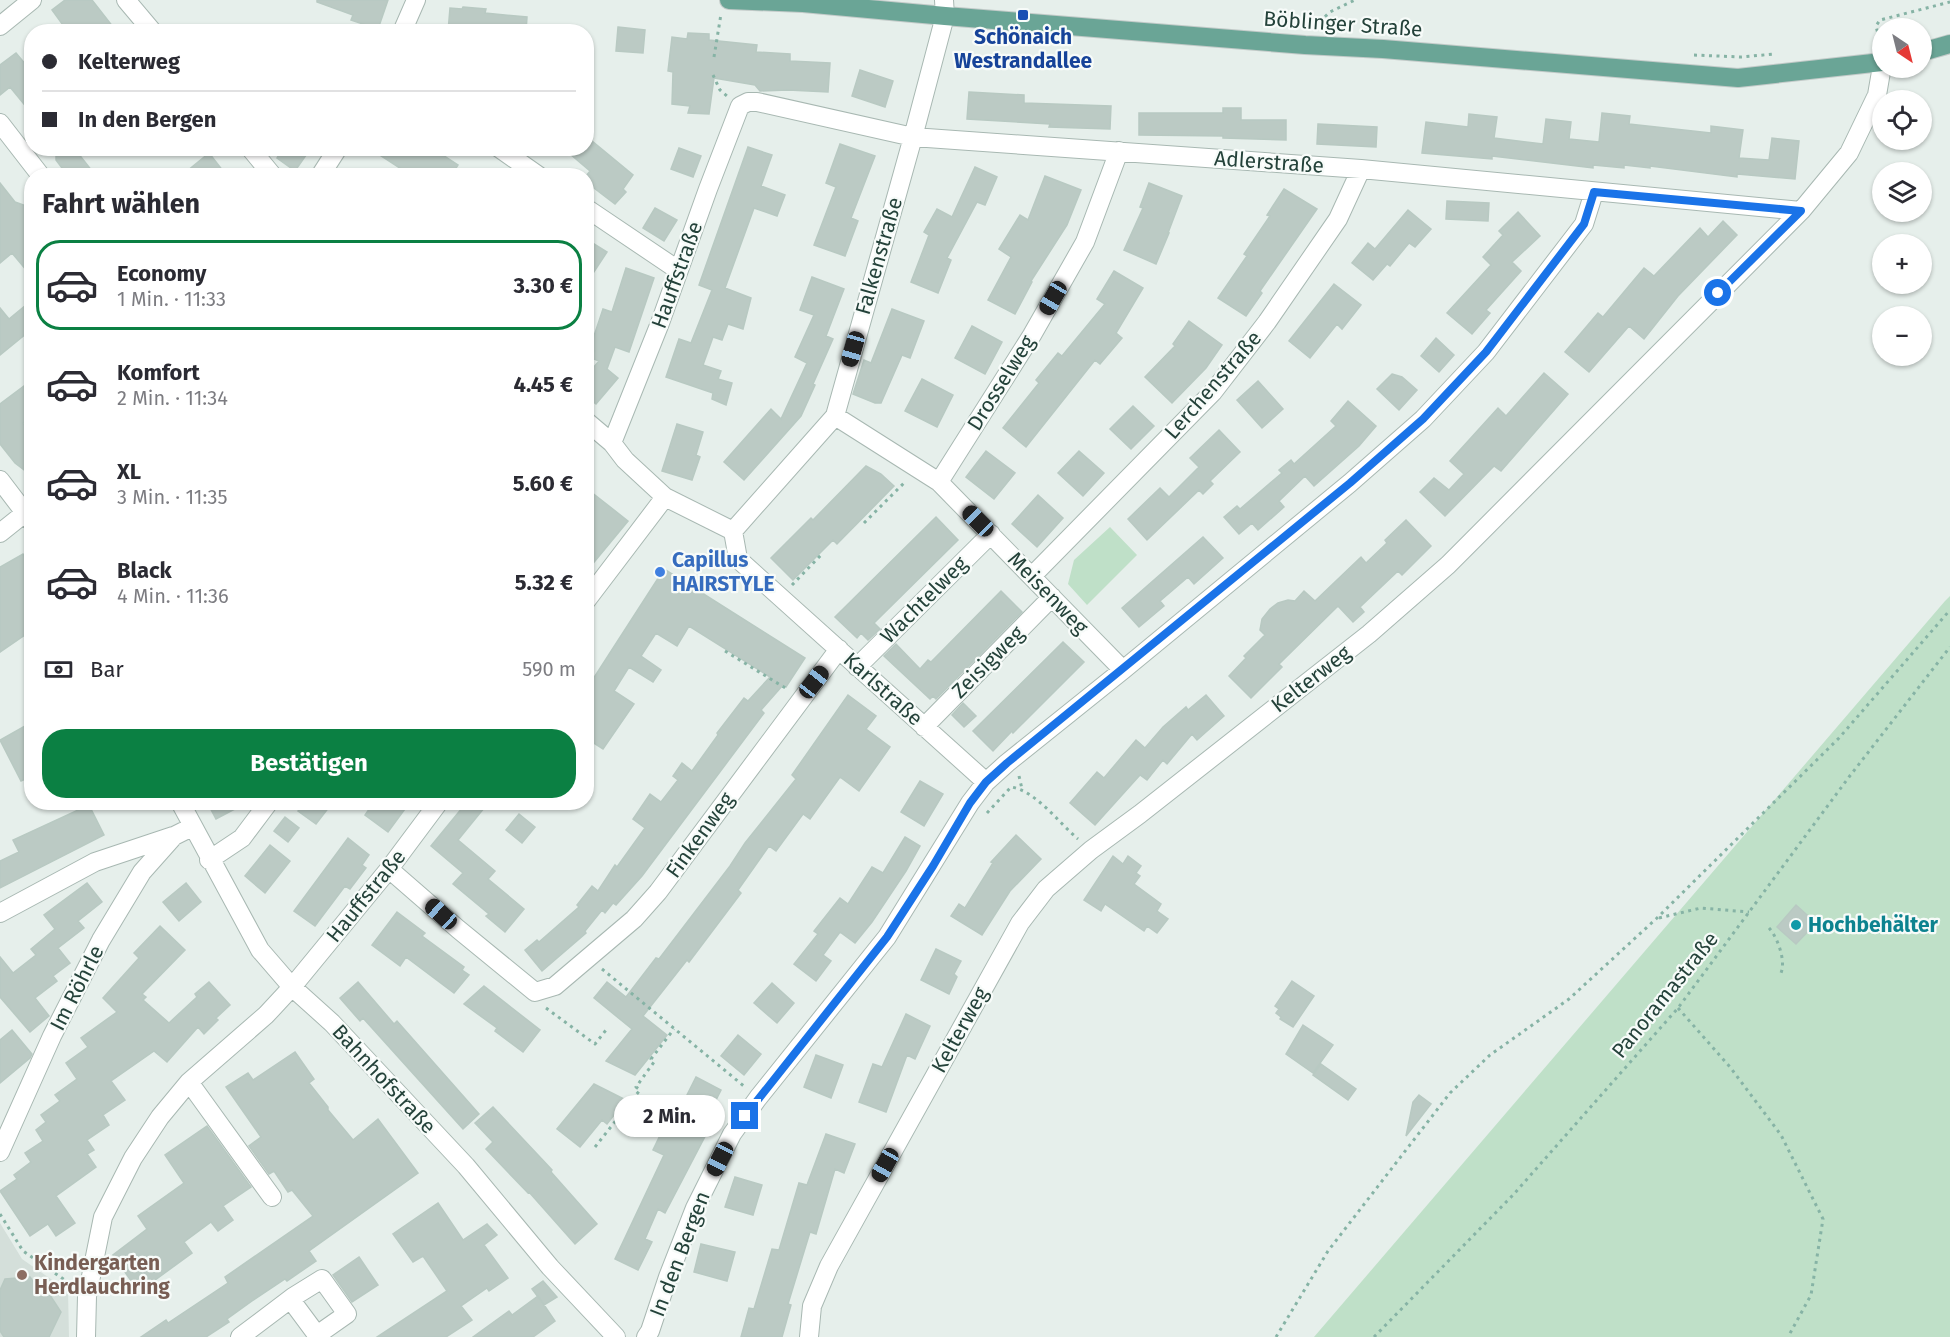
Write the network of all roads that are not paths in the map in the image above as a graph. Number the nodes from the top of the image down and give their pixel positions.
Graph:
1 (32, 0) edge
2 (126, 0) edge
3 (416, 0) edge
4 (736, 3) edge
5 (945, 8) edge
6 (146, 24) edge
7 (406, 24) edge
8 (0, 26) edge
9 (1950, 44) edge
10 (1932, 49) edge
11 (1872, 59) edge
12 (1879, 78) edge
13 (740, 106) joint
14 (0, 123) edge
15 (914, 137) junction
16 (1119, 151) junction
17 (24, 154) edge
18 (26, 156) edge
19 (257, 156) edge
20 (510, 156) edge
21 (35, 168) edge
22 (266, 168) edge
23 (527, 168) edge
24 (1361, 169) junction
25 (1594, 192) junction
26 (1801, 211) junction
27 (594, 213) edge
28 (678, 270) junction
29 (835, 416) junction
30 (594, 428) edge
31 (612, 443) junction
32 (0, 480) edge
33 (939, 482) junction
34 (665, 498) junction
35 (24, 512) edge
36 (24, 519) edge
37 (733, 531) junction
38 (0, 533) edge
39 (991, 534) junction
40 (1032, 576) junction
41 (594, 591) edge
42 (1052, 597) junction
43 (839, 650) junction
44 (857, 666) junction
45 (1123, 670) junction
46 (924, 727) junction
47 (986, 782) junction
48 (184, 810) edge
49 (263, 810) edge
50 (433, 810) edge
51 (192, 827) junction
52 (174, 836) junction
53 (210, 860) junction
54 (389, 869) junction
55 (0, 913) edge
56 (292, 987) junction
57 (189, 1082) junction
58 (0, 1152) edge
59 (272, 1197) dead end
60 (291, 1300) dead end
61 (86, 1337) edge
62 (240, 1337) edge
63 (616, 1337) edge
64 (646, 1337) edge
65 (809, 1337) edge

1 - 8 street
2 - 6 street
3 - 7 street
4 - 5 main road, Böblinger Straße
5 - 11 main road, Böblinger Straße
5 - 15 street, Falkenstraße
9 - 10 main road
12 - 26 street, Kelterweg
13 - 15 street, Adlerstraße
13 - 28 street, Hauffstraße
14 - 17 street
15 - 16 street, Adlerstraße
15 - 29 street, Falkenstraße
16 - 24 street, Adlerstraße
16 - 33 street, Drosselweg
18 - 21 street
19 - 22 street
20 - 23 street
24 - 25 street, Adlerstraße
24 - 40 street, Lerchenstraße
25 - 26 street, Adlerstraße
25 - 45 street, In den Bergen
26 - 65 street, Kelterweg
27 - 28 street
28 - 31 street, Hauffstraße
29 - 33 street, Meisenweg
29 - 37 street, Falkenstraße
30 - 31 street
31 - 34 street
32 - 35 street
33 - 39 street, Meisenweg
34 - 37 street
34 - 41 street
36 - 38 street
37 - 43 street, Karlstraße
39 - 40 street, Meisenweg
39 - 44 street, Wachtelweg
40 - 42 street, Meisenweg
42 - 45 street, Meisenweg
42 - 46 street, Zeisigweg
43 - 44 street, Karlstraße
43 - 54 street, Finkenweg
44 - 46 street, Karlstraße
45 - 47 street, In den Bergen
46 - 47 street, Karlstraße
47 - 64 street, In den Bergen
48 - 51 street, Bahnhofstraße
49 - 53 street
50 - 54 street, Hauffstraße
51 - 52 street, Im Röhrle
51 - 53 street, Bahnhofstraße
52 - 55 street, Im Röhrle
52 - 58 street, Im Röhrle
53 - 56 street, Bahnhofstraße
54 - 56 street, Hauffstraße
56 - 57 street, Hauffstraße
56 - 63 street, Bahnhofstraße
57 - 59 street
57 - 61 street, Hauffstraße
60 - 62 street

